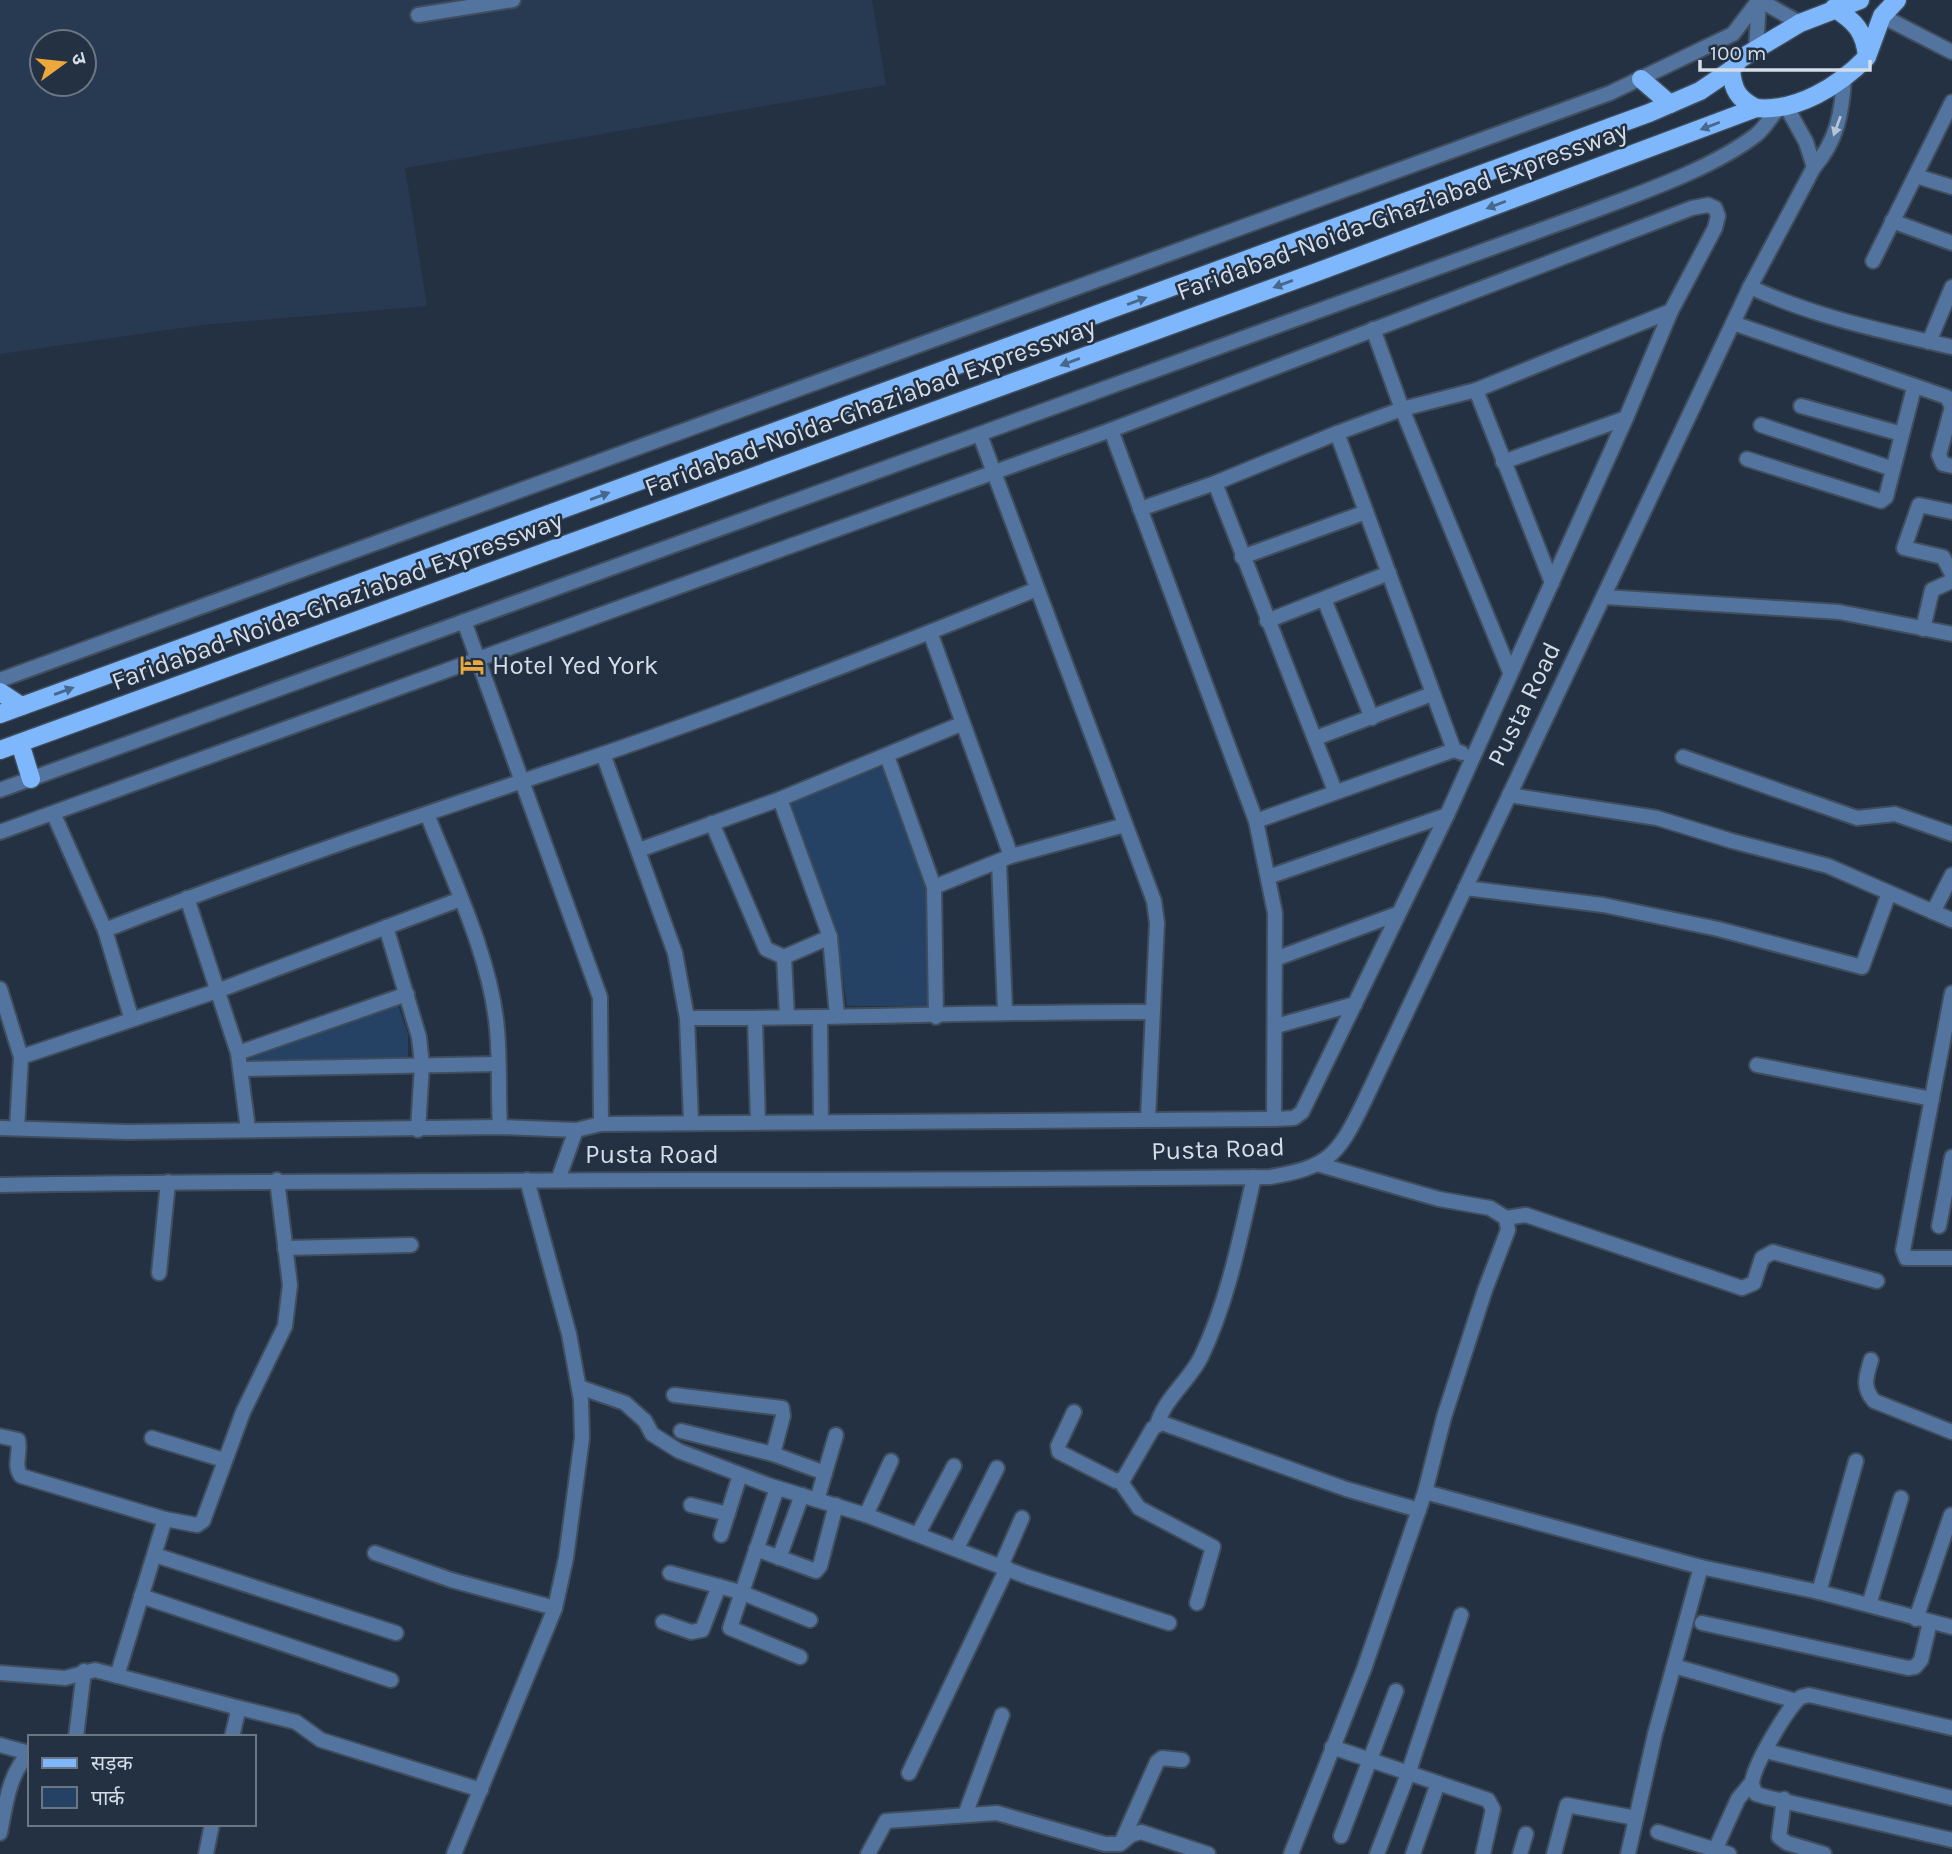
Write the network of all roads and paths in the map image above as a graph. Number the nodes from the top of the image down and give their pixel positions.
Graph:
1 (513, 0) edge
2 (1759, 0) edge
3 (1860, 0) edge
4 (1897, 0) edge
5 (1834, 8) junction
6 (418, 15) dead end
7 (1882, 16) junction
8 (1800, 23) junction
9 (1756, 50) junction
10 (1952, 52) edge
11 (1867, 57) junction
12 (1731, 70) junction
13 (1641, 79) junction
14 (1844, 79) junction
15 (1952, 102) edge
16 (1670, 104) junction
17 (1756, 108) junction
18 (1781, 108) junction
19 (1746, 141) junction
20 (1814, 167) junction
21 (1916, 176) junction
22 (1952, 187) edge
23 (1892, 221) junction
24 (1952, 243) edge
25 (1873, 261) dead end
26 (1750, 287) junction
27 (1952, 287) edge
28 (1671, 311) junction
29 (1733, 323) junction
30 (1373, 329) junction
31 (1929, 342) junction
32 (1952, 347) edge
33 (1914, 387) junction
34 (1476, 390) junction
35 (1801, 406) dead end
36 (1402, 409) junction
37 (1626, 418) junction
38 (1761, 425) dead end
39 (1111, 430) junction
40 (1337, 433) junction
41 (1902, 434) junction
42 (980, 435) junction
43 (1747, 459) dead end
44 (1503, 462) junction
45 (1952, 466) edge
46 (1893, 469) junction
47 (993, 471) junction
48 (1215, 483) junction
49 (1140, 509) junction
50 (1366, 512) junction
51 (1952, 512) edge
52 (1242, 556) junction
53 (1389, 573) junction
54 (1952, 574) edge
55 (1952, 581) edge
56 (1552, 583) junction
57 (1037, 589) junction
58 (1605, 597) junction
59 (1324, 598) junction
60 (464, 621) junction
61 (1267, 621) junction
62 (1923, 629) junction
63 (930, 632) junction
64 (1952, 634) edge
65 (477, 659) junction
66 (1510, 672) junction
67 (0, 680) edge
68 (0, 692) edge
69 (1432, 694) junction
70 (21, 706) junction
71 (0, 714) edge
72 (1372, 718) junction
73 (961, 724) junction
74 (1316, 738) junction
75 (20, 743) junction
76 (0, 750) edge
77 (1454, 750) junction
78 (603, 754) junction
79 (887, 756) junction
80 (1683, 757) dead end
81 (1473, 758) junction
82 (523, 778) junction
83 (31, 779) junction
84 (0, 790) edge
85 (1335, 791) junction
86 (1509, 795) junction
87 (780, 799) junction
88 (427, 814) junction
89 (1447, 814) junction
90 (54, 815) junction
91 (1256, 821) junction
92 (712, 823) junction
93 (1125, 825) junction
94 (0, 832) edge
95 (1952, 834) edge
96 (639, 850) junction
97 (1005, 859) junction
98 (1952, 875) edge
99 (1268, 877) junction
100 (934, 887) junction
101 (1465, 888) junction
102 (1889, 893) junction
103 (187, 898) junction
104 (461, 899) junction
105 (1933, 912) junction
106 (1397, 914) junction
107 (1952, 920) edge
108 (386, 927) junction
109 (105, 930) junction
110 (830, 937) junction
111 (784, 957) junction
112 (1275, 959) junction
113 (0, 989) edge
114 (217, 991) junction
115 (1952, 993) edge
116 (407, 994) junction
117 (1355, 1004) junction
118 (1005, 1011) junction
119 (1152, 1012) junction
120 (787, 1016) junction
121 (838, 1016) junction
122 (131, 1017) junction
123 (936, 1017) junction
124 (687, 1018) junction
125 (820, 1018) junction
126 (755, 1019) junction
127 (1276, 1026) junction
128 (238, 1053) junction
129 (21, 1057) junction
130 (497, 1064) junction
131 (422, 1065) junction
132 (1757, 1065) dead end
133 (241, 1069) junction
134 (1932, 1099) junction
135 (1148, 1119) junction
136 (1274, 1119) junction
137 (691, 1121) junction
138 (821, 1121) junction
139 (758, 1122) junction
140 (601, 1124) junction
141 (500, 1127) junction
142 (0, 1128) edge
143 (17, 1128) junction
144 (248, 1129) junction
145 (418, 1130) junction
146 (576, 1130) junction
147 (1952, 1157) edge
148 (1317, 1164) junction
149 (1254, 1177) junction
150 (277, 1180) junction
151 (527, 1180) junction
152 (558, 1180) junction
153 (168, 1182) junction
154 (0, 1185) edge
155 (1506, 1218) junction
156 (1939, 1226) dead end
157 (411, 1245) dead end
158 (285, 1248) junction
159 (1952, 1258) edge
160 (159, 1273) dead end
161 (1877, 1281) dead end
162 (1871, 1360) dead end
163 (579, 1387) junction
164 (674, 1395) dead end
165 (1074, 1412) dead end
166 (1157, 1425) junction
167 (681, 1431) dead end
168 (1952, 1432) edge
169 (836, 1435) dead end
170 (0, 1436) edge
171 (152, 1438) dead end
172 (773, 1454) junction
173 (224, 1460) junction
174 (891, 1461) dead end
175 (1856, 1461) dead end
176 (954, 1466) dead end
177 (997, 1468) dead end
178 (825, 1473) junction
179 (740, 1475) junction
180 (1120, 1480) junction
181 (777, 1488) junction
182 (1425, 1492) junction
183 (809, 1498) junction
184 (1901, 1499) dead end
185 (691, 1504) dead end
186 (836, 1506) junction
187 (1419, 1510) junction
188 (727, 1514) junction
189 (866, 1515) junction
190 (1951, 1515) edge
191 (1023, 1518) dead end
192 (165, 1519) junction
193 (918, 1534) junction
194 (721, 1535) dead end
195 (957, 1548) junction
196 (756, 1549) junction
197 (375, 1553) dead end
198 (155, 1555) junction
199 (779, 1558) junction
200 (1004, 1567) junction
201 (1701, 1567) junction
202 (670, 1573) dead end
203 (719, 1586) junction
204 (740, 1592) junction
205 (1819, 1592) junction
206 (141, 1596) junction
207 (1197, 1604) dead end
208 (1869, 1605) junction
209 (555, 1608) junction
210 (1461, 1615) dead end
211 (810, 1620) dead end
212 (1923, 1620) junction
213 (663, 1622) dead end
214 (1169, 1623) dead end
215 (1702, 1623) dead end
216 (1952, 1627) edge
217 (396, 1633) dead end
218 (800, 1657) dead end
219 (1674, 1665) junction
220 (85, 1671) junction
221 (0, 1673) edge
222 (117, 1676) junction
223 (391, 1680) dead end
224 (1396, 1691) dead end
225 (1796, 1701) junction
226 (236, 1707) junction
227 (1002, 1716) dead end
228 (1952, 1728) edge
229 (75, 1735) edge
230 (233, 1735) edge
231 (0, 1745) edge
232 (1332, 1747) junction
233 (1766, 1751) junction
234 (28, 1752) edge
235 (28, 1755) edge
236 (1182, 1760) dead end
237 (1369, 1762) junction
238 (909, 1773) dead end
239 (1408, 1774) junction
240 (1752, 1782) junction
241 (1438, 1783) junction
242 (481, 1790) junction
243 (4, 1792) edge
244 (1952, 1798) edge
245 (1784, 1800) junction
246 (965, 1815) junction
247 (1636, 1818) junction
248 (212, 1826) edge
249 (1658, 1832) dead end
250 (0, 1833) edge
251 (1526, 1834) dead end
252 (1341, 1836) dead end
253 (1952, 1840) edge
254 (1120, 1844) junction
255 (1722, 1852) edge
256 (206, 1854) edge
257 (454, 1854) edge
258 (869, 1854) edge
259 (1208, 1854) edge
260 (1291, 1854) edge
261 (1377, 1854) edge
262 (1413, 1854) edge
263 (1483, 1854) edge
264 (1520, 1854) edge
265 (1554, 1854) edge
266 (1628, 1854) edge
267 (1824, 1854) edge

1 - 6 street
2 - 8 street
2 - 9 street
2 - 13 street
3 - 5 main road, Faridabad-Noida-Ghaziabad Expressway
4 - 7 main road
5 - 8 main road, Faridabad-Noida-Ghaziabad Expressway
5 - 11 main road
7 - 10 street
7 - 11 main road
8 - 9 main road, Faridabad-Noida-Ghaziabad Expressway
9 - 12 main road, Faridabad-Noida-Ghaziabad Expressway
11 - 14 main road
12 - 16 main road, Faridabad-Noida-Ghaziabad Expressway
12 - 17 main road
13 - 16 main road
13 - 67 street
14 - 18 main road
14 -> 20 street, Pusta Road
15 - 21 street
70 -> 16 main road, Faridabad-Noida-Ghaziabad Expressway
17 - 18 main road, Faridabad-Noida-Ghaziabad Expressway
17 - 19 street
17 -> 75 main road, Faridabad-Noida-Ghaziabad Expressway
18 - 19 street
18 - 20 street
19 - 42 street
20 - 26 street, Pusta Road
21 - 22 street
21 - 23 street
23 - 24 street
23 - 25 street
26 - 29 street, Pusta Road
26 - 31 street
27 - 31 street
28 - 30 street
28 - 34 street
28 - 37 street
29 - 33 street
29 - 58 street, Pusta Road
30 - 36 street
30 - 39 street
31 - 32 street
33 - 41 street
33 - 45 street
34 - 36 street
34 - 44 street
35 - 41 street
36 - 40 street
36 - 66 street
37 - 44 street
37 - 56 street
38 - 46 street
39 - 47 street
39 - 49 street
40 - 48 street
40 - 50 street
41 - 46 street
42 - 47 street
42 - 60 street
43 - 46 street
44 - 56 street
47 - 57 street
47 - 65 street
48 - 49 street
48 - 52 street
49 - 91 street
50 - 52 street
50 - 53 street
51 - 54 street
52 - 61 street
53 - 59 street
53 - 69 street
55 - 62 street
56 - 66 street
57 - 63 street
57 - 93 street
58 - 62 street
58 - 86 street, Pusta Road
59 - 61 street
59 - 72 street
60 - 65 street
60 - 83 street
61 - 74 street
62 - 64 street
63 - 73 street
63 - 78 street
65 - 82 street
65 - 90 street
66 - 81 street
68 - 70 main road
69 - 72 street
69 - 77 street
70 - 71 main road, Faridabad-Noida-Ghaziabad Expressway
72 - 74 street
73 - 79 street
73 - 97 street
74 - 85 street
75 - 76 main road, Faridabad-Noida-Ghaziabad Expressway
75 - 83 main road
77 - 81 street
77 - 85 street
78 - 82 street
78 - 96 street
79 - 87 street
79 - 100 street
80 - 95 street
81 - 89 street
82 - 88 street
82 - 140 street
83 - 84 street
85 - 91 street
86 - 101 street, Pusta Road
86 - 102 street
87 - 92 street
87 - 110 street
88 - 103 street
88 - 104 street
89 - 99 street
89 - 106 street
90 - 94 street
90 - 109 street
91 - 99 street
92 - 96 street
92 - 111 street
93 - 97 street
93 - 119 street
96 - 124 street
97 - 100 street
97 - 118 street
98 - 105 street
99 - 112 street
100 - 123 street
101 - 102 street
101 - 148 street, Pusta Road
102 - 105 street
103 - 109 street
103 - 114 street
104 - 108 street
104 - 130 street
105 - 107 street
106 - 112 street
106 - 117 street
108 - 114 street
108 - 116 street
109 - 122 street
110 - 111 street
110 - 121 street
111 - 120 street
112 - 127 street
113 - 129 street
114 - 122 street
114 - 128 street
115 - 134 street
116 - 128 street
116 - 131 street
117 - 127 street
117 - 136 street
118 - 119 street
118 - 123 street
119 - 135 street
120 - 125 street
120 - 126 street
121 - 123 street
121 - 125 street
122 - 129 street
124 - 126 street
124 - 137 street
125 - 138 street
126 - 139 street
127 - 136 street
128 - 133 street
129 - 143 street
130 - 131 street
130 - 141 street
131 - 133 street
131 - 145 street
132 - 134 street
133 - 144 street
134 - 159 street
135 - 136 street
135 - 138 street
137 - 139 street
137 - 140 street
138 - 139 street
140 - 146 street
141 - 145 street
141 - 146 street
142 - 143 street
143 - 144 street
144 - 145 street
146 - 152 street
147 - 156 street
148 - 149 street, Pusta Road
148 - 155 street
149 - 152 street, Pusta Road
149 - 166 street
150 - 151 street, Pusta Road
150 - 153 street, Pusta Road
150 - 158 street
151 - 152 street, Pusta Road
151 - 163 street
153 - 154 street, Pusta Road
153 - 160 street
155 - 161 street
155 - 182 street
157 - 158 street
158 - 173 street
162 - 168 street
163 - 179 street
163 - 209 street
164 - 172 street
165 - 180 street
166 - 180 street
166 - 187 street
167 - 172 street
169 - 178 street
170 - 192 street
171 - 173 street
172 - 178 street
173 - 192 street
174 - 189 street
175 - 205 street
176 - 193 street
177 - 195 street
178 - 183 street
179 - 181 street
179 - 188 street
180 - 207 street
181 - 183 street
181 - 196 street
182 - 187 street
182 - 201 street
183 - 186 street
183 - 199 street
184 - 208 street
185 - 188 street
186 - 189 street
186 - 199 street
187 - 232 street
188 - 194 street
189 - 193 street
190 - 212 street
191 - 200 street
192 - 198 street
193 - 195 street
195 - 200 street
196 - 199 street
196 - 204 street
197 - 209 street
198 - 206 street
198 - 217 street
200 - 214 street
200 - 238 street
201 - 205 street
201 - 219 street
202 - 203 street
203 - 204 street
203 - 213 street
204 - 211 street
204 - 218 street
205 - 208 street
206 - 222 street
206 - 223 street
208 - 212 street
209 - 242 street
210 - 239 street
212 - 215 street
212 - 216 street
219 - 225 street
219 - 247 street
220 - 221 street
220 - 222 street
220 - 229 street
222 - 226 street
224 - 237 street
225 - 228 street
225 - 233 street
226 - 230 street
226 - 242 street
227 - 246 street
231 - 234 street
232 - 237 street
232 - 260 street
233 - 240 street
233 - 244 street
235 - 243 street
236 - 254 street
237 - 239 street
237 - 252 street
239 - 241 street
239 - 261 street
240 - 245 street
240 - 255 street
241 - 262 street
241 - 263 street
242 - 257 street
243 - 250 street
245 - 253 street
245 - 267 street
246 - 254 street
246 - 258 street
247 - 265 street
247 - 266 street
248 - 256 street
249 - 255 street
251 - 264 street
254 - 259 street

